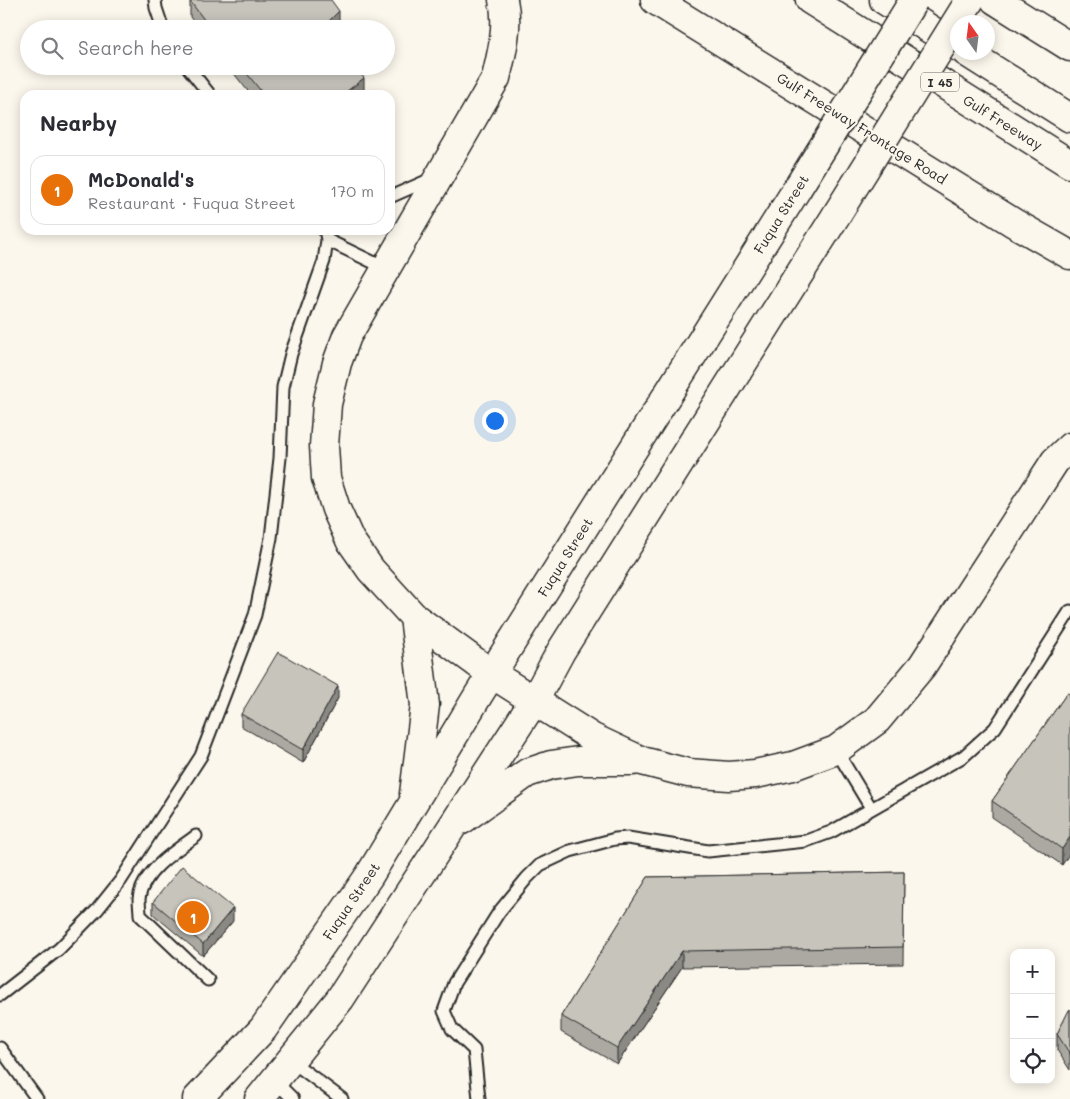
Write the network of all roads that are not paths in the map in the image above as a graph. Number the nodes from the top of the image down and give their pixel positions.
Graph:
1 (155, 0) edge
2 (503, 0) edge
3 (655, 0) edge
4 (810, 0) edge
5 (884, 0) edge
6 (914, 0) edge
7 (970, 0) edge
8 (995, 0) edge
9 (160, 20) edge
10 (950, 42) edge
11 (1070, 47) edge
12 (979, 60) edge
13 (194, 75) edge
14 (206, 90) edge
15 (1070, 118) edge
16 (1070, 164) edge
17 (440, 175) junction
18 (395, 195) edge
19 (326, 235) edge
20 (1070, 256) edge
21 (385, 268) junction
22 (1070, 447) edge
23 (1070, 611) edge
24 (414, 617) junction
25 (492, 674) junction
26 (534, 701) junction
27 (836, 750) junction
28 (642, 760) junction
29 (412, 806) junction
30 (871, 808) junction
31 (451, 828) junction
32 (196, 836) dead end
33 (208, 980) dead end
34 (0, 995) edge
35 (0, 1048) edge
36 (241, 1052) junction
37 (279, 1085) edge
38 (37, 1099) edge
39 (197, 1099) edge
40 (342, 1099) edge
41 (479, 1099) edge

1 - 9 lane
2 - 17 main road
3 - 20 main road, Gulf Freeway Frontage Road
4 - 16 main road, Gulf Freeway / I 45
5 - 10 main road
6 - 25 main road, Fuqua Street, bridge
7 - 26 main road, bridge
8 - 11 main road
12 - 15 main road
13 - 14 lane
17 - 18 lane
17 - 21 main road
19 - 21 lane
19 - 34 lane
21 - 24 main road
22 - 27 main road
23 - 30 lane
24 - 25 main road
24 - 29 main road
25 - 26 main road
25 - 29 main road, Fuqua Street
26 - 28 main road
26 - 31 main road
27 - 28 main road
27 - 30 lane
28 - 31 main road
29 - 36 main road, Fuqua Street
30 - 41 lane
31 - 37 main road
32 - 33 lane
35 - 38 lane
36 - 37 main road
36 - 39 main road, Fuqua Street
37 - 40 lane

